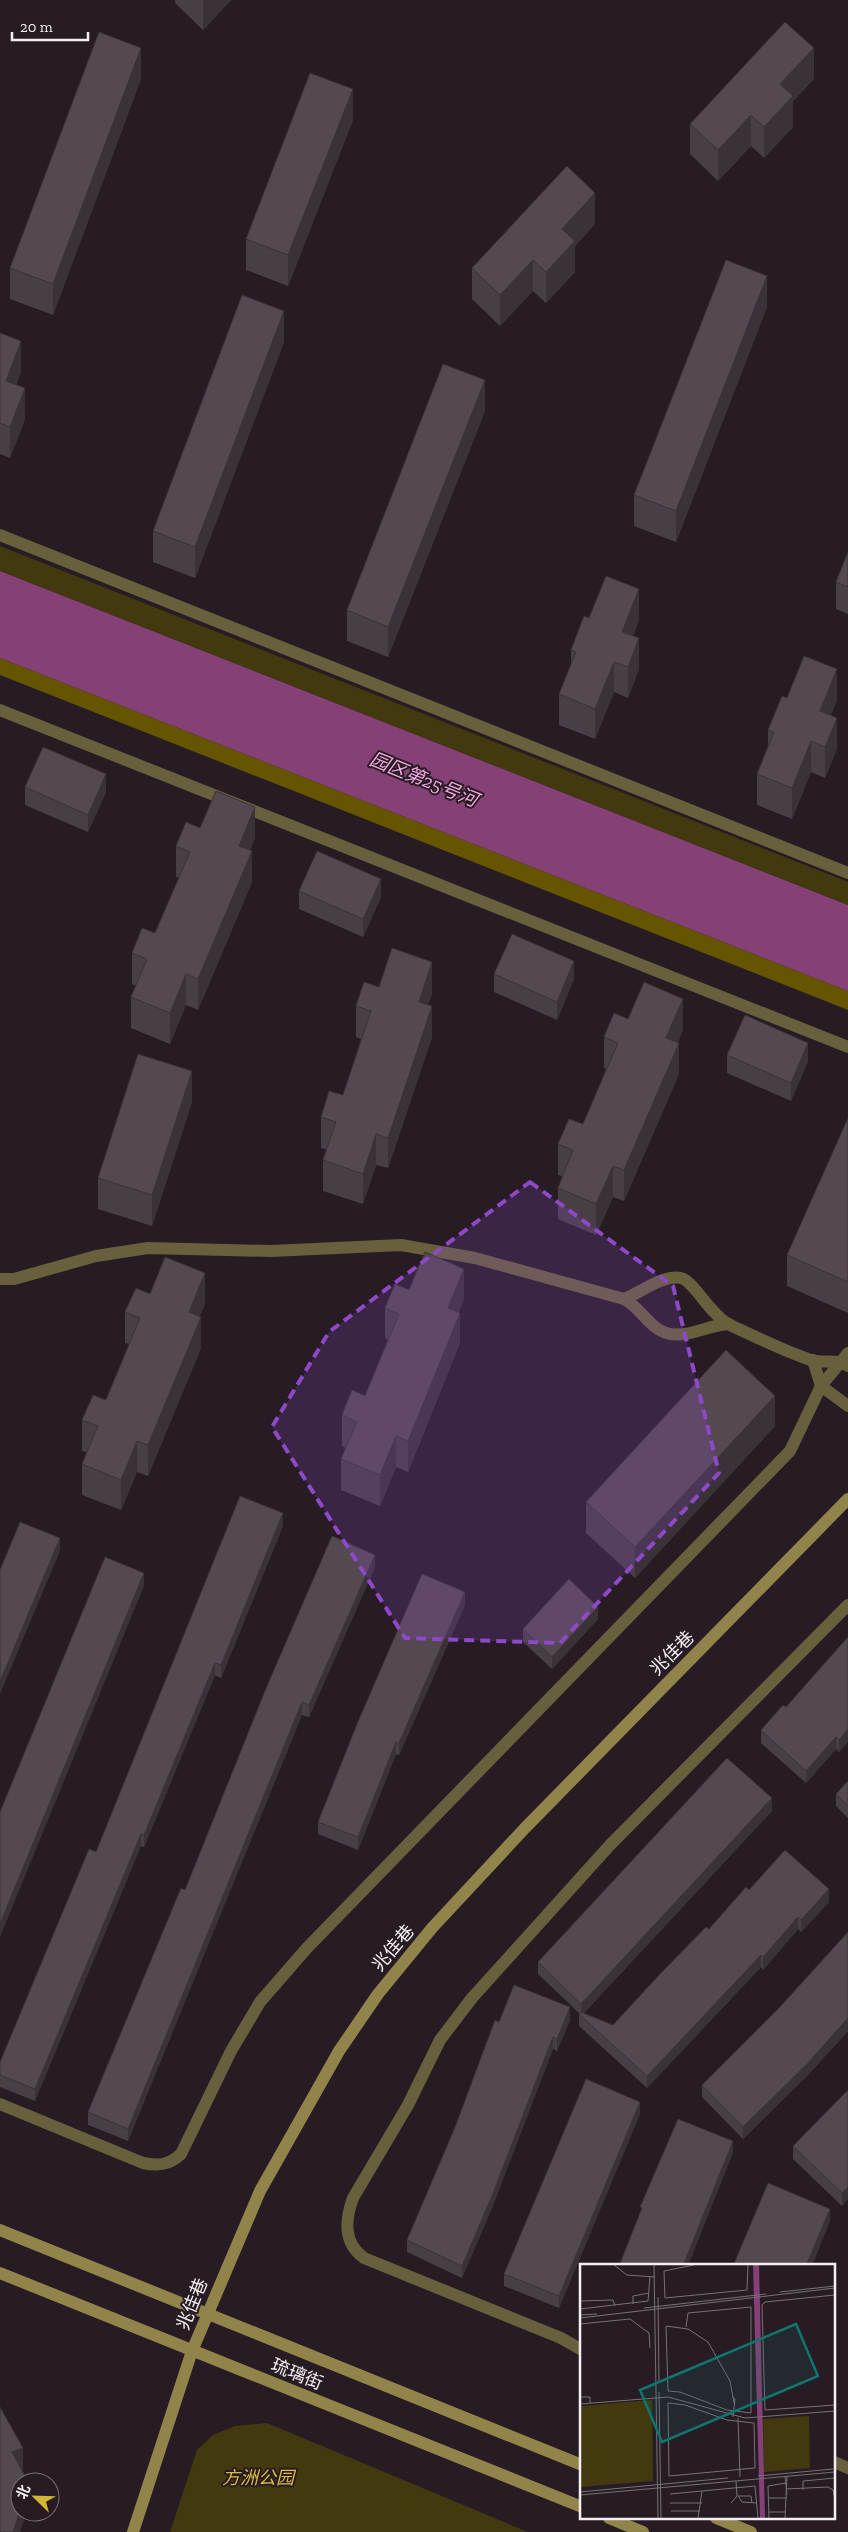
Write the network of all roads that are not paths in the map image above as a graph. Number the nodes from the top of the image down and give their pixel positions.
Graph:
1 (0, 535) edge
2 (0, 710) edge
3 (848, 873) edge
4 (848, 1048) edge
5 (0, 1279) edge
6 (624, 1299) junction
7 (729, 1324) junction
8 (813, 1360) junction
9 (845, 1360) edge
10 (821, 1386) junction
11 (848, 1406) edge
12 (848, 1499) edge
13 (848, 1605) edge
14 (0, 2104) edge
15 (0, 2230) edge
16 (0, 2273) edge
17 (206, 2315) junction
18 (580, 2349) edge
19 (192, 2351) junction
20 (836, 2463) edge
21 (580, 2464) edge
22 (848, 2468) edge
23 (580, 2506) edge
24 (614, 2520) edge
25 (721, 2520) edge
26 (133, 2532) edge
27 (643, 2532) edge
28 (751, 2532) edge

1 - 3 street
2 - 4 street
5 - 6 street
6 - 7 street
6 - 7 street
7 - 8 street
8 - 9 street
8 - 10 street
9 - 10 street
10 - 11 street
10 - 14 street
12 - 17 main road, 兆佳巷
13 - 18 street
15 - 17 main road, 琉璃街
16 - 19 main road, 琉璃街
17 - 19 main road, 兆佳巷
17 - 21 main road, 琉璃街
19 - 23 main road, 琉璃街
19 - 26 main road, 兆佳巷
20 - 22 street
24 - 27 main road
25 - 28 main road

